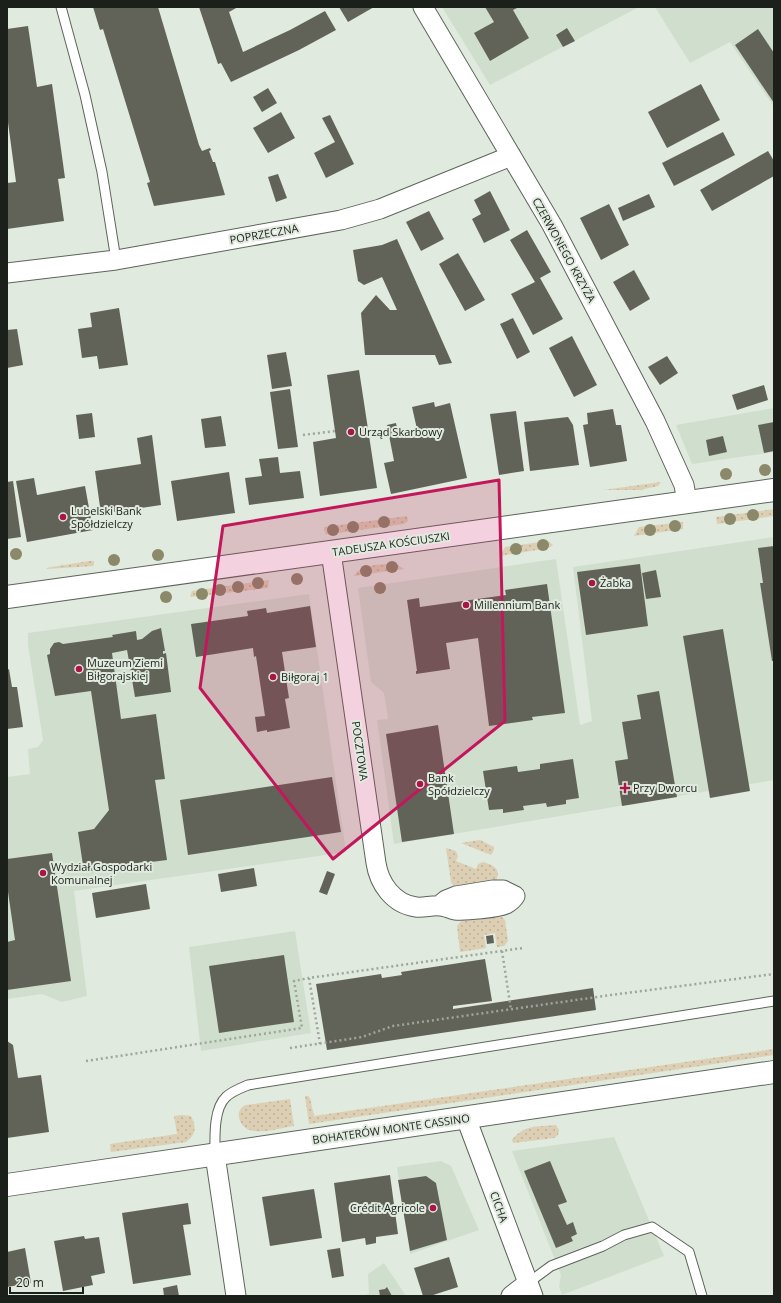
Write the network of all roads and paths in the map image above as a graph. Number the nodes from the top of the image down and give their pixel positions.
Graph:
1 (61, 7) edge
2 (423, 7) edge
3 (511, 156) junction
4 (116, 260) junction
5 (7, 273) edge
6 (335, 431) dead end
7 (303, 435) dead end
8 (774, 490) edge
9 (687, 502) junction
10 (331, 552) junction
11 (7, 598) edge
12 (440, 906) dead end
13 (523, 948) dead end
14 (502, 951) junction
15 (774, 974) edge
16 (309, 978) junction
17 (774, 1001) edge
18 (512, 1010) junction
19 (320, 1044) junction
20 (290, 1048) dead end
21 (86, 1061) dead end
22 (774, 1072) edge
23 (466, 1118) junction
24 (215, 1155) junction
25 (7, 1185) edge
26 (530, 1289) edge
27 (236, 1296) edge
28 (511, 1296) edge
29 (702, 1296) edge

1 - 4 lane
2 - 3 street, CZERWONEGO KRZYŻA
3 - 4 street, POPRZECZNA
3 - 9 street, CZERWONEGO KRZYŻA
4 - 5 street, POPRZECZNA
6 - 7 path
8 - 9 street, TADEUSZA KOŚCIUSZKI
9 - 10 street, TADEUSZA KOŚCIUSZKI
10 - 11 street, TADEUSZA KOŚCIUSZKI
10 - 12 street, POCZTOWA
13 - 14 path
14 - 16 path
14 - 18 path
15 - 18 path
16 - 19 path
16 - 21 path
17 - 24 lane
18 - 19 path
19 - 20 path
22 - 23 street, BOHATERÓW MONTE CASSINO
23 - 24 street, BOHATERÓW MONTE CASSINO
23 - 26 street, CICHA
24 - 25 street, BOHATERÓW MONTE CASSINO
24 - 27 street
26 - 28 street
26 - 29 lane

